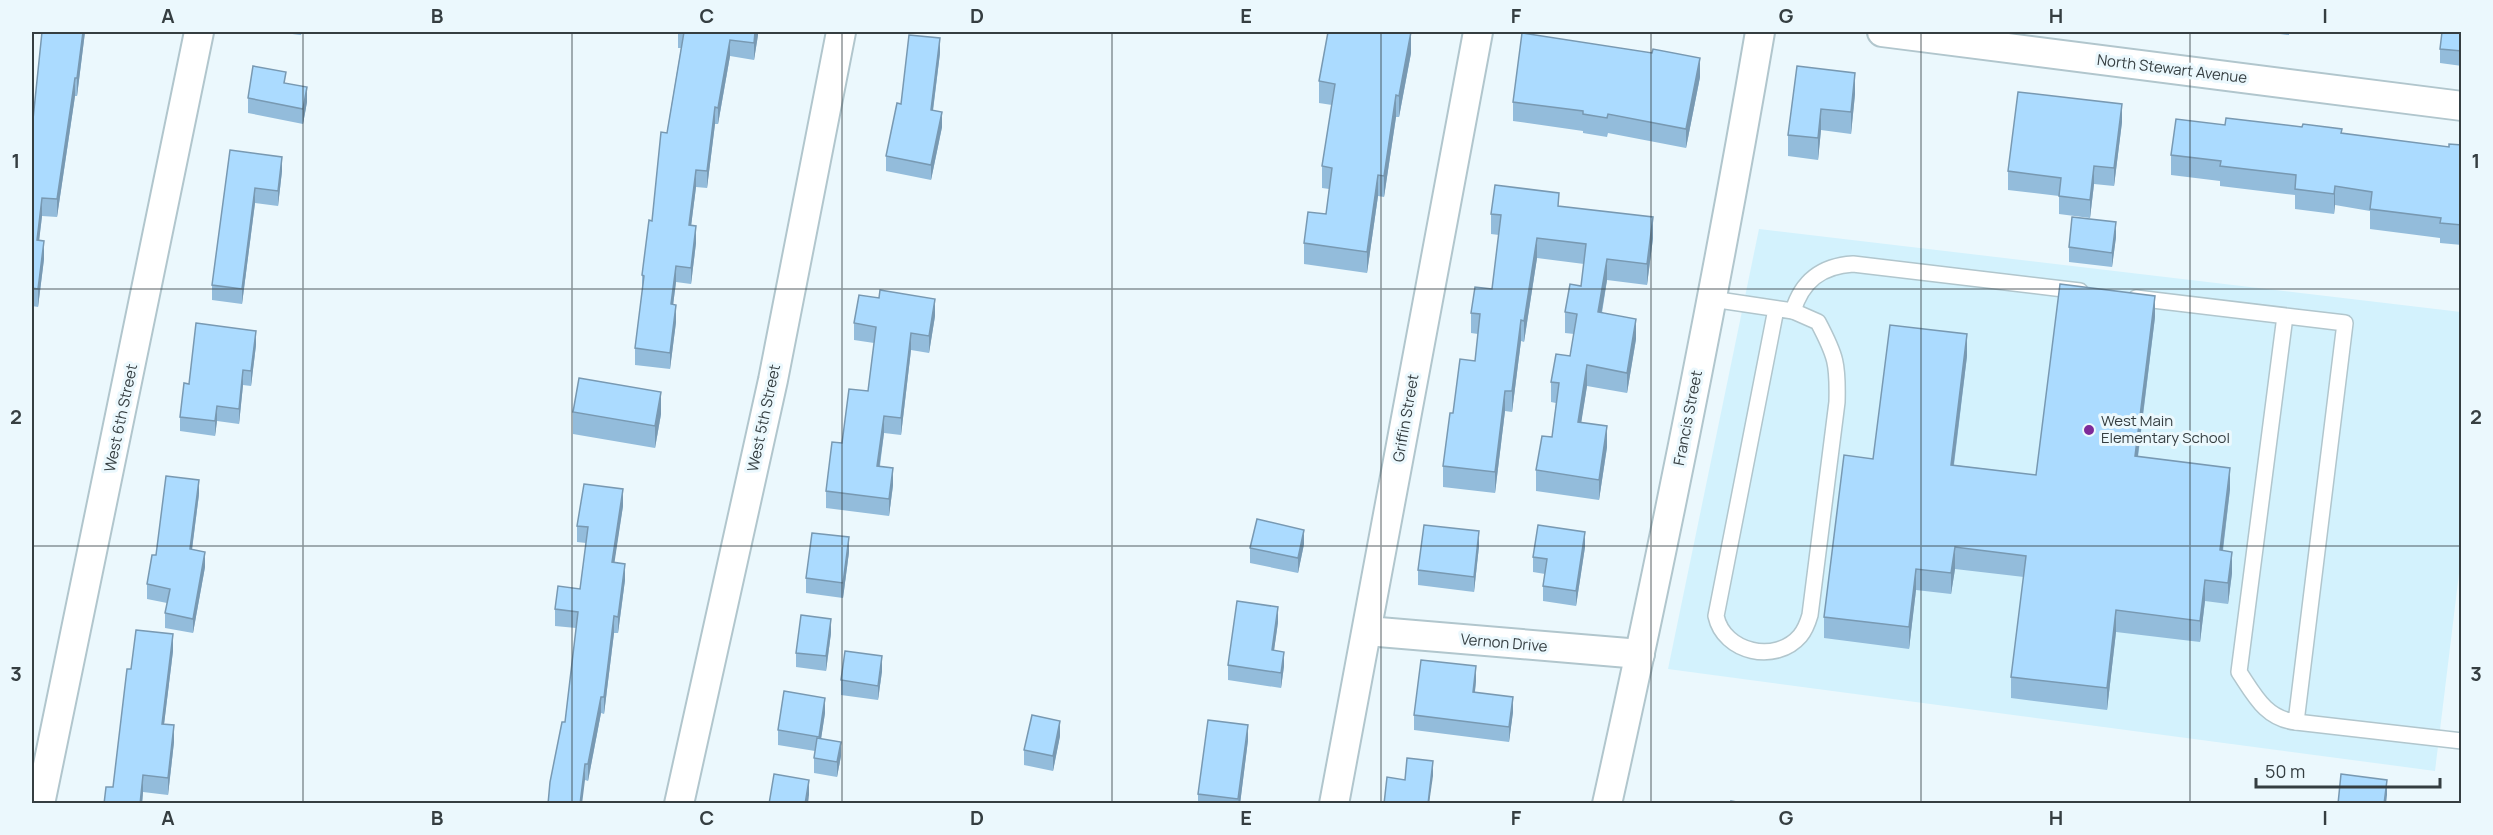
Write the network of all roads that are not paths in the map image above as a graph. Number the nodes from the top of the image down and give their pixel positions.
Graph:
1 (199, 32) edge
2 (841, 32) edge
3 (1478, 32) edge
4 (1760, 32) edge
5 (1882, 32) edge
6 (2462, 106) edge
7 (2098, 294) edge
8 (2121, 296) edge
9 (1712, 299) junction
10 (1776, 309) junction
11 (1793, 311) junction
12 (2285, 316) junction
13 (1367, 631) junction
14 (1640, 654) junction
15 (2296, 722) junction
16 (2462, 741) edge
17 (40, 804) edge
18 (679, 804) edge
19 (1334, 804) edge
20 (1607, 804) edge

1 - 17 street, West 6th Street
2 - 18 street, West 5th Street
3 - 13 street, Griffin Street
4 - 9 street, Francis Street
5 - 6 street, North Stewart Avenue
7 - 11 lane
8 - 12 lane
9 - 10 lane
9 - 14 street, Francis Street
10 - 11 lane
10 - 11 lane
12 - 15 lane
12 - 15 lane
13 - 14 street, Vernon Drive
13 - 19 street, Griffin Street
14 - 20 street, Francis Street
15 - 16 lane

